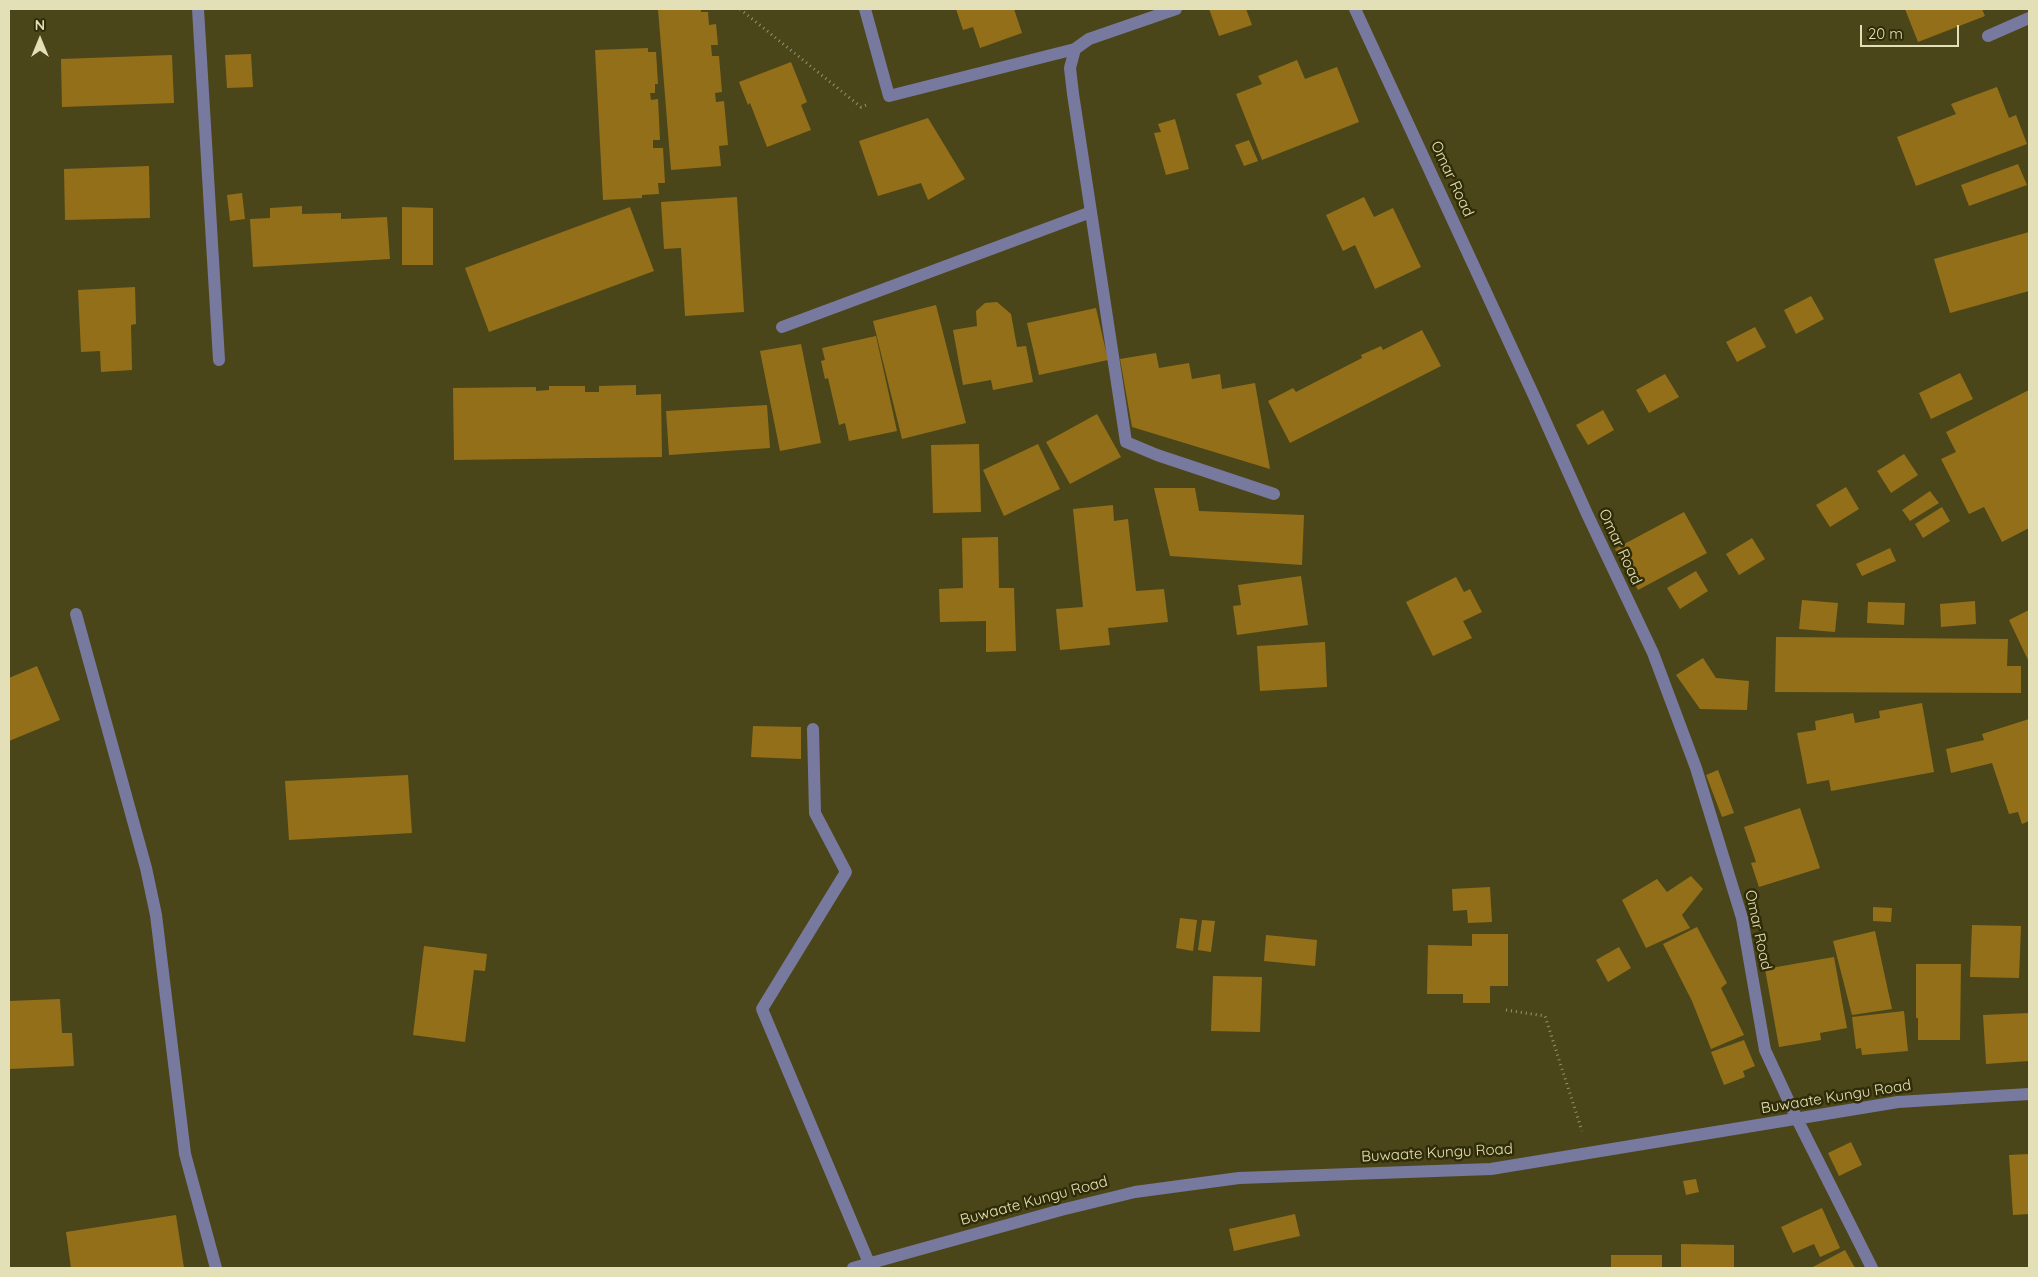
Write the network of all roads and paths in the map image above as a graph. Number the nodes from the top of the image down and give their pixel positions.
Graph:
1 (198, 9) edge
2 (740, 9) edge
3 (865, 9) edge
4 (1176, 9) edge
5 (1356, 9) edge
6 (2029, 18) edge
7 (1988, 36) dead end
8 (1075, 49) junction
9 (889, 96) junction
10 (1091, 212) junction
11 (782, 326) dead end
12 (219, 360) dead end
13 (1274, 494) dead end
14 (76, 614) dead end
15 (813, 729) dead end
16 (1506, 1010) dead end
17 (2029, 1094) edge
18 (1797, 1119) junction
19 (1590, 1153) junction
20 (869, 1263) junction
21 (216, 1268) edge
22 (853, 1268) edge
23 (1872, 1268) edge

1 - 12 street
2 - 9 path
3 - 9 street
4 - 8 street
5 - 18 street, Omar Road
6 - 7 street
8 - 9 street
8 - 10 street
10 - 11 street
10 - 13 street
14 - 21 street
15 - 20 street
16 - 19 path
17 - 18 street, Buwaate Kungu Road
18 - 19 street, Buwaate Kungu Road
18 - 23 street, Omar Road
19 - 20 street, Buwaate Kungu Road
20 - 22 street, Buwaate Kungu Road

